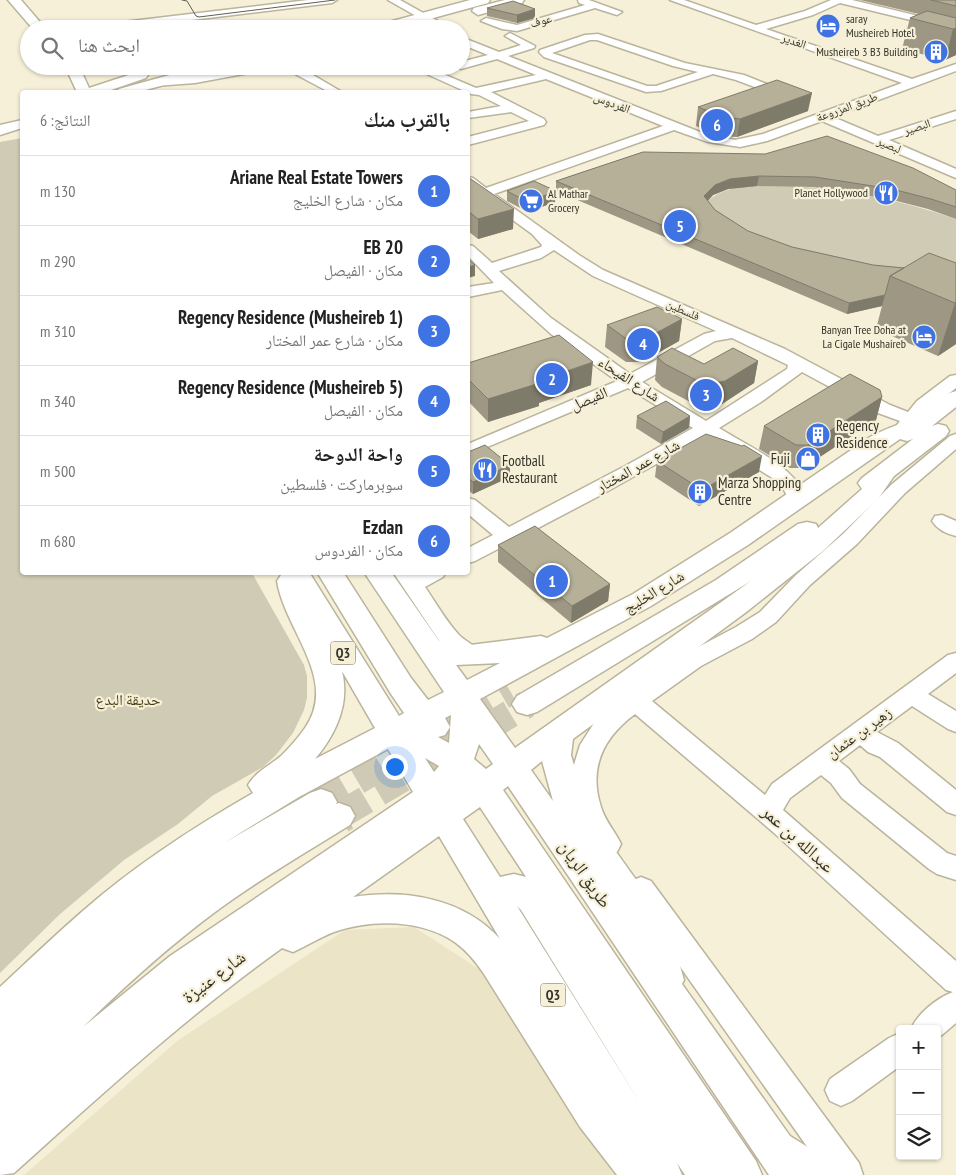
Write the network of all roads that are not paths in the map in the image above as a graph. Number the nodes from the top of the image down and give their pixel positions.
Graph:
1 (14, 0) edge
2 (22, 0) edge
3 (292, 0) edge
4 (332, 0) edge
5 (383, 0) edge
6 (393, 0) edge
7 (484, 0) edge
8 (500, 0) edge
9 (518, 0) edge
10 (580, 0) edge
11 (675, 0) edge
12 (840, 0) edge
13 (850, 0) edge
14 (306, 4) junction
15 (860, 4) junction
16 (596, 5) junction
17 (528, 12) edge
18 (572, 12) junction
19 (617, 12) dead end
20 (546, 19) junction
21 (591, 19) dead end
22 (32, 20) edge
23 (40, 20) edge
24 (163, 20) edge
25 (423, 20) edge
26 (424, 20) edge
27 (432, 20) edge
28 (434, 20) edge
29 (463, 20) edge
30 (486, 21) dead end
31 (522, 26) junction
32 (567, 27) dead end
33 (757, 28) junction
34 (956, 28) edge
35 (540, 33) dead end
36 (510, 36) dead end
37 (470, 40) edge
38 (470, 43) edge
39 (494, 52) junction
40 (470, 62) edge
41 (956, 67) edge
42 (712, 71) junction
43 (938, 74) junction
44 (69, 75) edge
45 (158, 75) edge
46 (160, 75) edge
47 (172, 75) edge
48 (222, 75) edge
49 (307, 75) edge
50 (438, 76) edge
51 (547, 76) junction
52 (154, 77) junction
53 (952, 80) dead end
54 (912, 83) junction
55 (79, 88) edge
56 (770, 89) junction
57 (98, 90) edge
58 (113, 90) edge
59 (132, 90) edge
60 (333, 90) edge
61 (475, 92) edge
62 (752, 96) edge
63 (802, 101) edge
64 (512, 108) junction
65 (824, 111) junction
66 (956, 114) edge
67 (470, 116) edge
68 (20, 125) edge
69 (674, 126) junction
70 (0, 130) edge
71 (20, 133) edge
72 (0, 138) edge
73 (878, 140) junction
74 (470, 141) edge
75 (738, 144) joint
76 (956, 174) edge
77 (470, 183) edge
78 (483, 193) junction
79 (537, 232) junction
80 (470, 251) edge
81 (567, 253) junction
82 (536, 255) junction
83 (489, 269) junction
84 (503, 282) junction
85 (470, 288) edge
86 (470, 291) edge
87 (732, 332) junction
88 (798, 362) junction
89 (956, 380) edge
90 (631, 381) junction
91 (956, 397) edge
92 (956, 418) edge
93 (911, 424) junction
94 (706, 428) junction
95 (956, 440) edge
96 (470, 449) edge
97 (884, 472) junction
98 (796, 497) junction
99 (470, 506) edge
100 (470, 515) edge
101 (501, 539) junction
102 (470, 555) edge
103 (289, 575) edge
104 (298, 575) edge
105 (332, 575) edge
106 (379, 575) edge
107 (424, 575) edge
108 (408, 579) edge
109 (558, 644) junction
110 (429, 648) junction
111 (471, 655) junction
112 (956, 661) edge
113 (912, 695) junction
114 (462, 696) junction
115 (636, 701) junction
116 (423, 716) junction
117 (956, 723) edge
118 (865, 729) junction
119 (562, 731) junction
120 (392, 732) junction
121 (461, 755) junction
122 (817, 764) junction
123 (497, 777) junction
124 (956, 805) edge
125 (437, 806) junction
126 (768, 812) junction
127 (180, 856) junction
128 (956, 868) edge
129 (492, 896) junction
130 (956, 980) edge
131 (668, 994) junction
132 (181, 1002) junction
133 (956, 1005) edge
134 (0, 1011) edge
135 (931, 1025) edge
136 (0, 1048) edge
137 (896, 1051) edge
138 (0, 1087) edge
139 (841, 1090) dead end
140 (0, 1132) edge
141 (0, 1159) edge
142 (784, 1162) edge
143 (643, 1175) edge
144 (662, 1175) edge
145 (708, 1175) edge
146 (742, 1175) edge
147 (816, 1175) edge
148 (847, 1175) edge

1 - 22 main road
2 - 23 main road
3 - 14 street
4 - 14 street
5 - 25 street
6 - 26 street
7 - 27 main road
8 - 28 main road
9 - 29 main road
10 - 16 street
11 - 33 street, الغدير
12 - 15 street
12 - 33 street
13 - 15 street
14 - 24 street
15 - 34 street
16 - 18 street, عوف
16 - 19 street
17 - 20 street
18 - 20 street, عوف
18 - 21 street
20 - 31 street, عوف
20 - 32 street
30 - 31 street, عوف
31 - 35 street
33 - 54 street, الغدير
36 - 39 street
37 - 39 street, الفردوس
38 - 39 street, الفردوس
39 - 40 street
39 - 51 street, الفردوس
41 - 43 street, طريق المزروعة
42 - 42 street
42 - 56 street
43 - 53 street
43 - 54 street, طريق المزروعة
44 - 55 main road
45 - 52 main road
46 - 58 main road
47 - 52 main road
48 - 52 street
49 - 60 street
50 - 61 street
51 - 61 street
51 - 69 street, الفردوس
52 - 55 main road
52 - 57 main road
52 - 59 main road
54 - 65 street, طريق المزروعة
56 - 62 street
56 - 63 street
61 - 64 street
64 - 67 street
64 - 74 street
65 - 73 street, لبصير
65 - 75 street, طريق المزروعة
66 - 73 street, البصير
68 - 70 main road
69 - 75 street, الفردوس
69 - 78 street
71 - 72 main road
73 - 76 street, لبصير
77 - 78 street, فلسطين
78 - 79 street, فلسطين
79 - 81 street, فلسطين
79 - 82 street
80 - 83 street, شارع الفيحاء
81 - 82 street
81 - 87 street, فلسطين
82 - 83 street
83 - 84 street, شارع الفيحاء
84 - 85 street
84 - 86 street
84 - 90 street, شارع الفيحاء
87 - 88 street, فلسطين
87 - 90 street, الفيصل
88 - 93 street, فلسطين
88 - 94 street, شارع عمر المختار
89 - 93 street, شارع الخليج
90 - 94 street, شارع الفيحاء
90 - 96 street, الفيصل
91 - 93 main road, شارع الخليج
92 - 97 main road, شارع الخليج
93 - 97 main road, شارع الخليج
93 - 98 main road, شارع الخليج
94 - 98 street, شارع الفيحاء
94 - 101 street, شارع عمر المختار
95 - 115 street
97 - 119 main road, شارع الخليج
98 - 109 main road, شارع الخليج
99 - 101 street
100 - 101 street
101 - 102 street, شارع عمر المختار
103 - 127 main road
104 - 120 main road, Q3
105 - 116 main road
106 - 110 main road, طريق الريان
107 - 108 street
108 - 111 street
109 - 111 main road
109 - 114 main road, شارع الخليج
110 - 111 main road
110 - 114 main road, طريق الريان
112 - 113 street, زهير بن عثمان
113 - 117 street
113 - 118 street, زهير بن عثمان
114 - 116 main road, شارع الخليج
114 - 121 main road
114 - 123 main road, طريق الريان
115 - 126 street, عبدالله بن عمر
115 - 148 street
116 - 120 main road, شارع الخليج
116 - 121 main road
118 - 122 street, زهير بن عثمان
118 - 124 street
119 - 123 main road, شارع الخليج
119 - 131 main road
120 - 121 main road
120 - 125 main road, Q3
120 - 127 main road
121 - 123 main road
121 - 125 main road
122 - 126 street, زهير بن عثمان
122 - 128 street
123 - 125 main road, شارع الخليج
123 - 131 main road, طريق الريان
123 - 146 main road
125 - 129 main road, Q3
125 - 132 main road, شارع عنيزة
125 - 140 main road
126 - 130 street, عبدالله بن عمر
127 - 134 main road
129 - 144 main road, Q3
129 - 145 main road
131 - 142 main road, طريق الريان
132 - 141 main road, شارع عنيزة
132 - 143 main road
133 - 135 street
136 - 138 main road
137 - 139 street
142 - 147 main road

